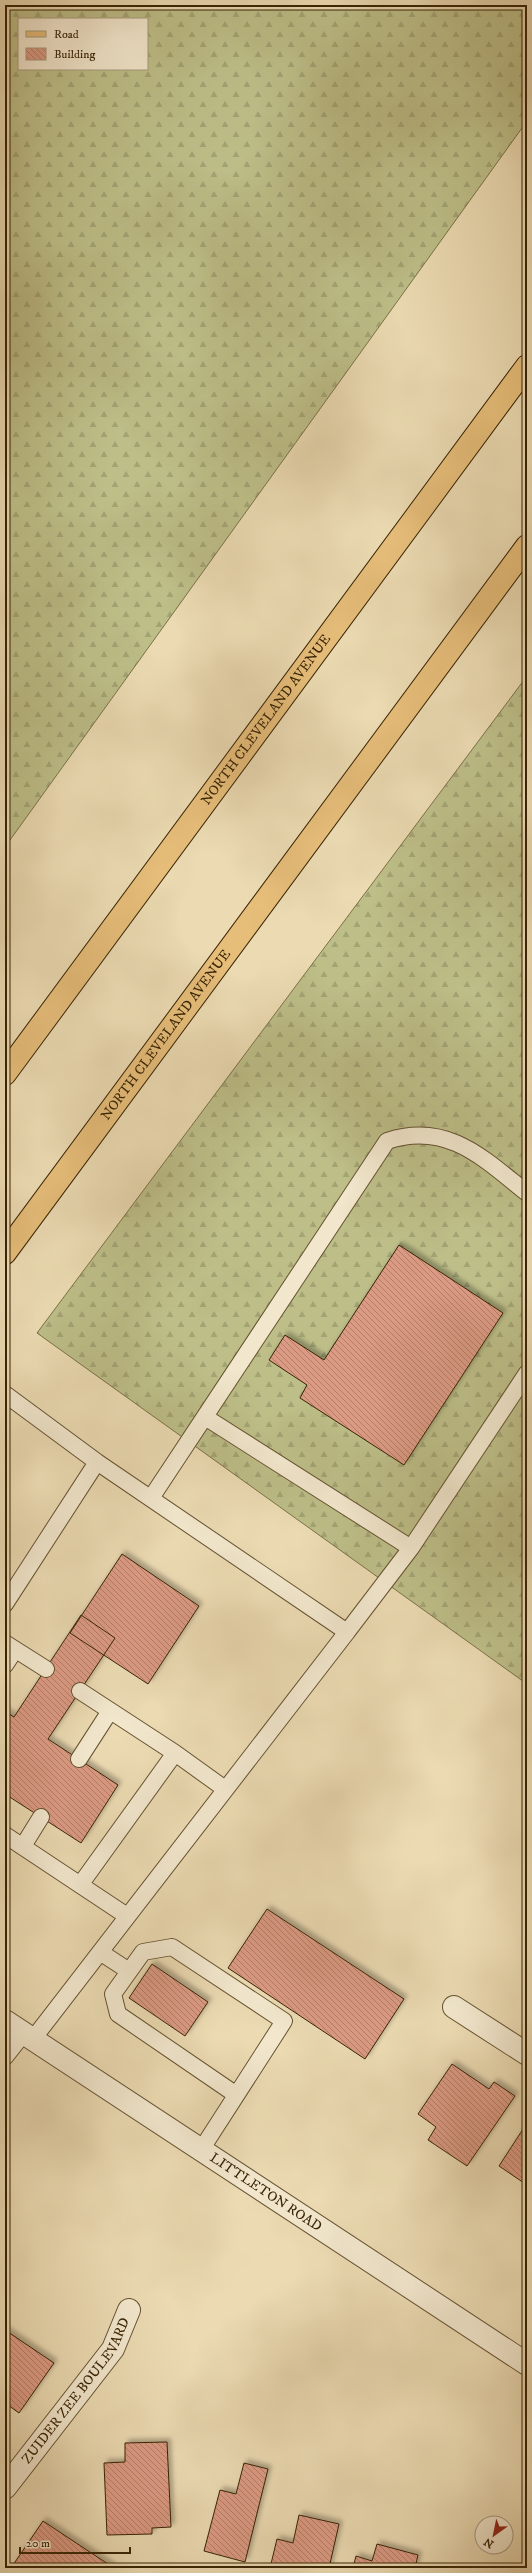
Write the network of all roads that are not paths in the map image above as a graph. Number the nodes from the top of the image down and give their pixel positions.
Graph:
1 (527, 366) edge
2 (527, 546) edge
3 (5, 1074) edge
4 (527, 1193) edge
5 (5, 1253) edge
6 (527, 1373) edge
7 (5, 1394) edge
8 (205, 1417) junction
9 (97, 1462) junction
10 (152, 1498) junction
11 (411, 1548) junction
12 (5, 1604) edge
13 (347, 1632) junction
14 (10, 1646) edge
15 (5, 1665) edge
16 (46, 1669) dead end
17 (80, 1691) dead end
18 (110, 1711) junction
19 (175, 1753) junction
20 (79, 1759) dead end
21 (225, 1789) junction
22 (41, 1817) dead end
23 (5, 1835) edge
24 (22, 1846) junction
25 (80, 1885) junction
26 (127, 1916) junction
27 (100, 1952) junction
28 (129, 1971) junction
29 (454, 2007) dead end
30 (5, 2021) edge
31 (29, 2036) junction
32 (527, 2054) edge
33 (5, 2057) edge
34 (235, 2094) junction
35 (201, 2150) junction
36 (129, 2310) dead end
37 (527, 2364) edge
38 (5, 2488) edge

1 - 3 main road, NORTH CLEVELAND AVENUE
2 - 5 main road, NORTH CLEVELAND AVENUE
4 - 8 lane
6 - 11 lane
7 - 9 lane
8 - 10 lane
8 - 11 lane
9 - 10 lane
9 - 12 lane
10 - 13 lane
11 - 13 lane
13 - 21 lane
14 - 15 lane
14 - 16 lane
17 - 18 lane
18 - 19 lane
18 - 20 lane
19 - 21 lane
19 - 25 lane
21 - 26 lane
22 - 24 lane
23 - 24 lane
24 - 25 lane
25 - 26 lane
26 - 27 lane
27 - 28 lane
27 - 31 lane
28 - 34 lane
28 - 34 lane
29 - 32 street
30 - 31 street, LITTLETON ROAD
31 - 33 lane
31 - 35 street, LITTLETON ROAD
34 - 35 lane
35 - 37 street, LITTLETON ROAD
36 - 38 street, ZUIDER ZEE BOULEVARD

